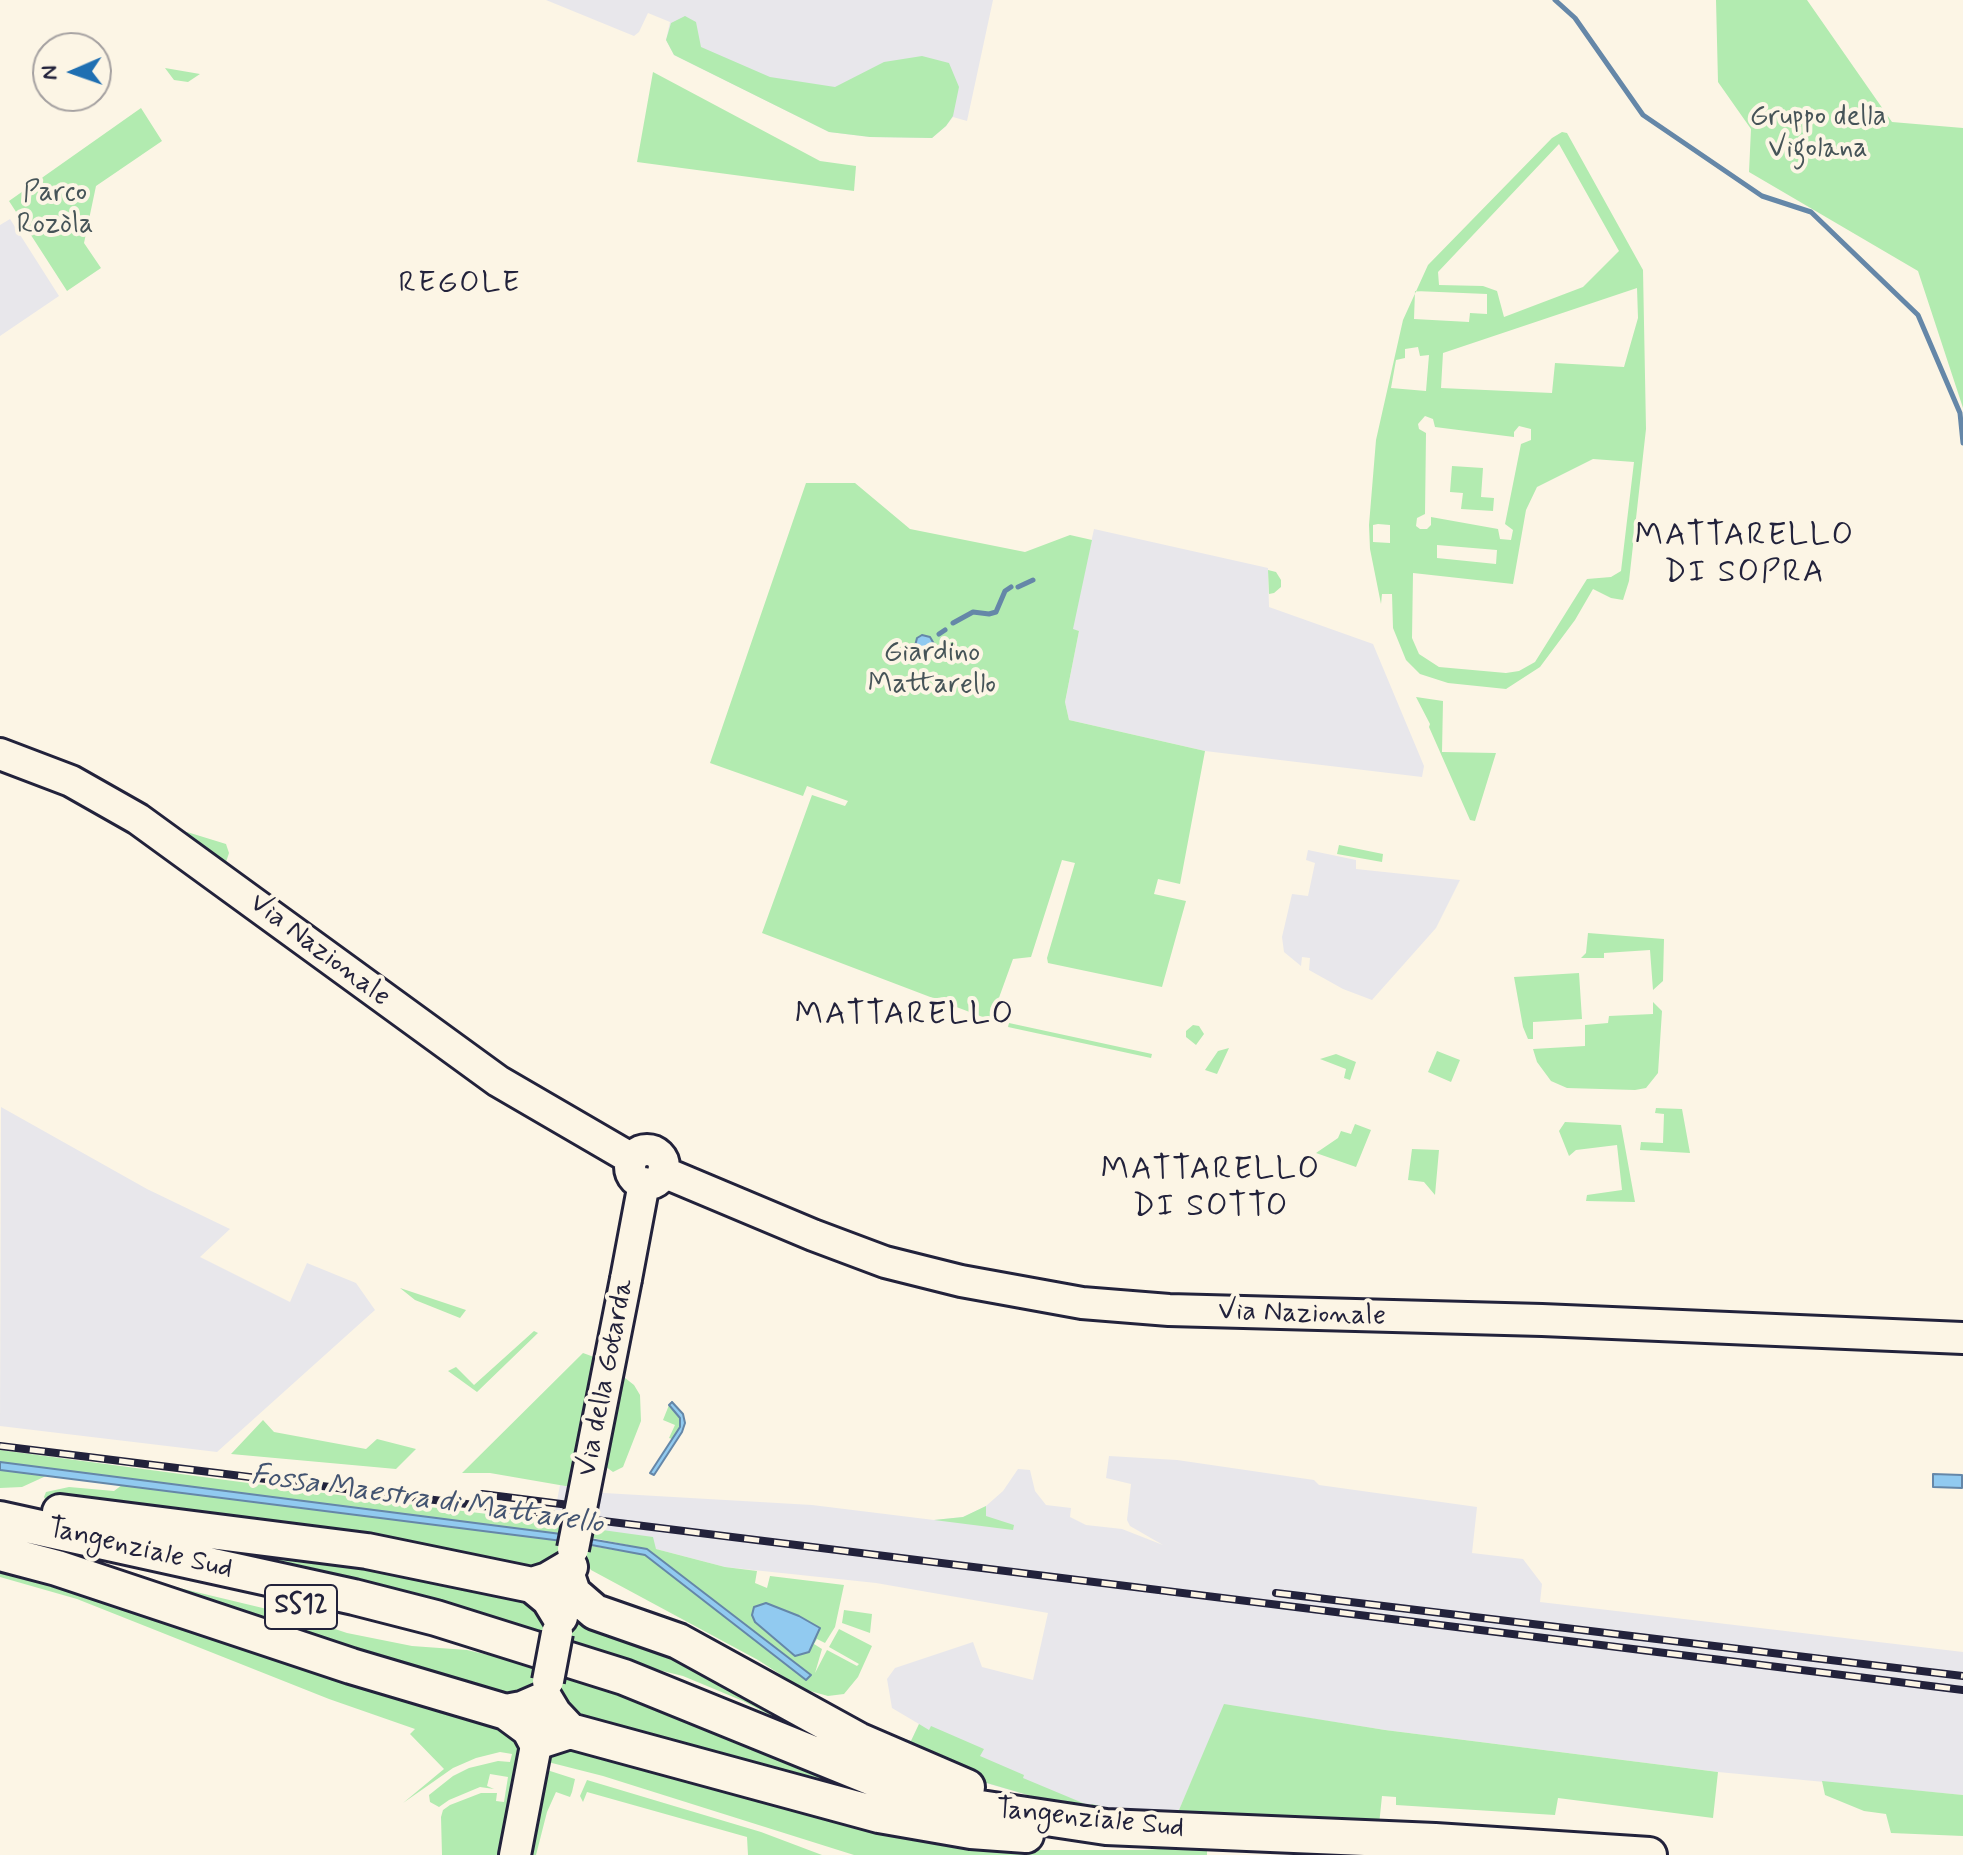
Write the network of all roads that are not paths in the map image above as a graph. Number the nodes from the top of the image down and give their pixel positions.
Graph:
1 (0, 754) edge
2 (646, 1171) junction
3 (1963, 1338) edge
4 (0, 1502) edge
5 (0, 1519) edge
6 (0, 1538) edge
7 (0, 1553) edge
8 (570, 1565) junction
9 (532, 1585) junction
10 (595, 1612) junction
11 (558, 1627) junction
12 (603, 1670) junction
13 (546, 1690) junction
14 (506, 1712) junction
15 (570, 1731) junction
16 (536, 1742) junction
17 (1106, 1827) junction
18 (515, 1855) edge
19 (1649, 1855) edge

1 - 2 main road, Via Nazionale
2 - 3 main road, Via Nazionale
2 - 8 main road, Via della Gotarda, bridge
4 - 9 highway
5 - 12 highway, Tangenziale Sud / SS12
6 - 12 highway, Tangenziale Sud / SS12
7 - 14 highway
8 - 9 highway
8 - 10 highway
8 - 11 main road, Via della Gotarda
9 - 11 highway
10 - 11 highway
10 - 17 highway
11 - 13 main road, Via della Gotarda, bridge
12 - 17 highway, Tangenziale Sud / SS12
13 - 14 highway
13 - 15 highway
13 - 16 main road, Via della Gotarda
14 - 16 highway
15 - 16 highway
15 - 17 highway
16 - 18 main road, Via della Gotarda
17 - 19 highway, Tangenziale Sud / SS12

